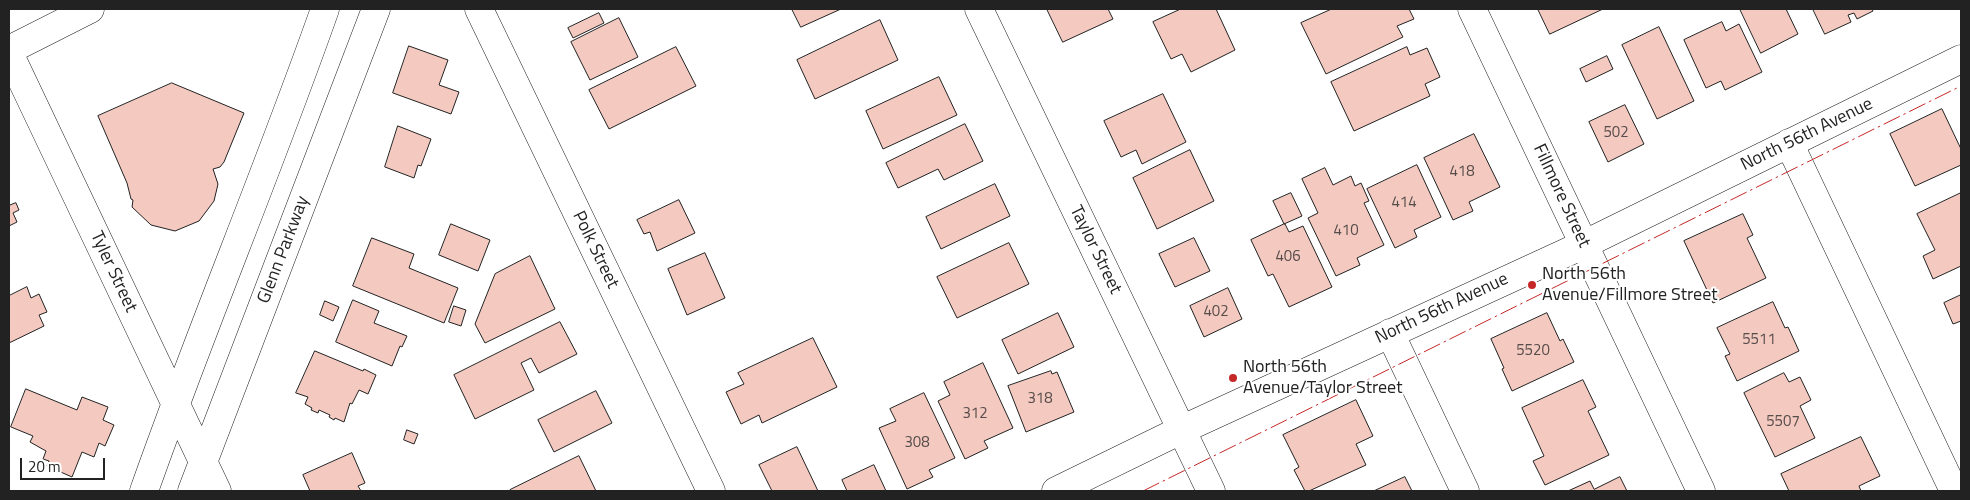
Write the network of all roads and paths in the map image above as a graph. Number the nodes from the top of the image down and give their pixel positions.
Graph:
1 (90, 9) edge
2 (325, 9) edge
3 (376, 9) edge
4 (479, 9) edge
5 (979, 9) edge
6 (1472, 9) edge
7 (9, 52) edge
8 (1961, 59) edge
9 (1789, 143) junction
10 (1584, 244) junction
11 (1390, 333) junction
12 (175, 403) junction
13 (1180, 430) junction
14 (203, 461) junction
15 (144, 491) edge
16 (192, 491) edge
17 (217, 491) edge
18 (711, 491) edge
19 (1056, 491) edge
20 (1211, 491) edge
21 (1465, 491) edge
22 (1701, 491) edge
23 (1954, 491) edge

1 - 7 street
2 - 12 street
3 - 14 street, Glenn Parkway
4 - 18 street, Polk Street
5 - 13 street, Taylor Street
6 - 10 street, Fillmore Street
7 - 12 street, Tyler Street
8 - 9 street, North 56th Avenue
9 - 10 street, North 56th Avenue
9 - 23 street
10 - 11 street, North 56th Avenue
10 - 22 street, Fillmore Street
11 - 13 street, North 56th Avenue
11 - 21 street
12 - 14 street, Tyler Street
12 - 15 street
13 - 19 street, North 56th Avenue
13 - 20 street, Taylor Street
14 - 16 street, Glenn Parkway
14 - 17 street, Tyler Street

